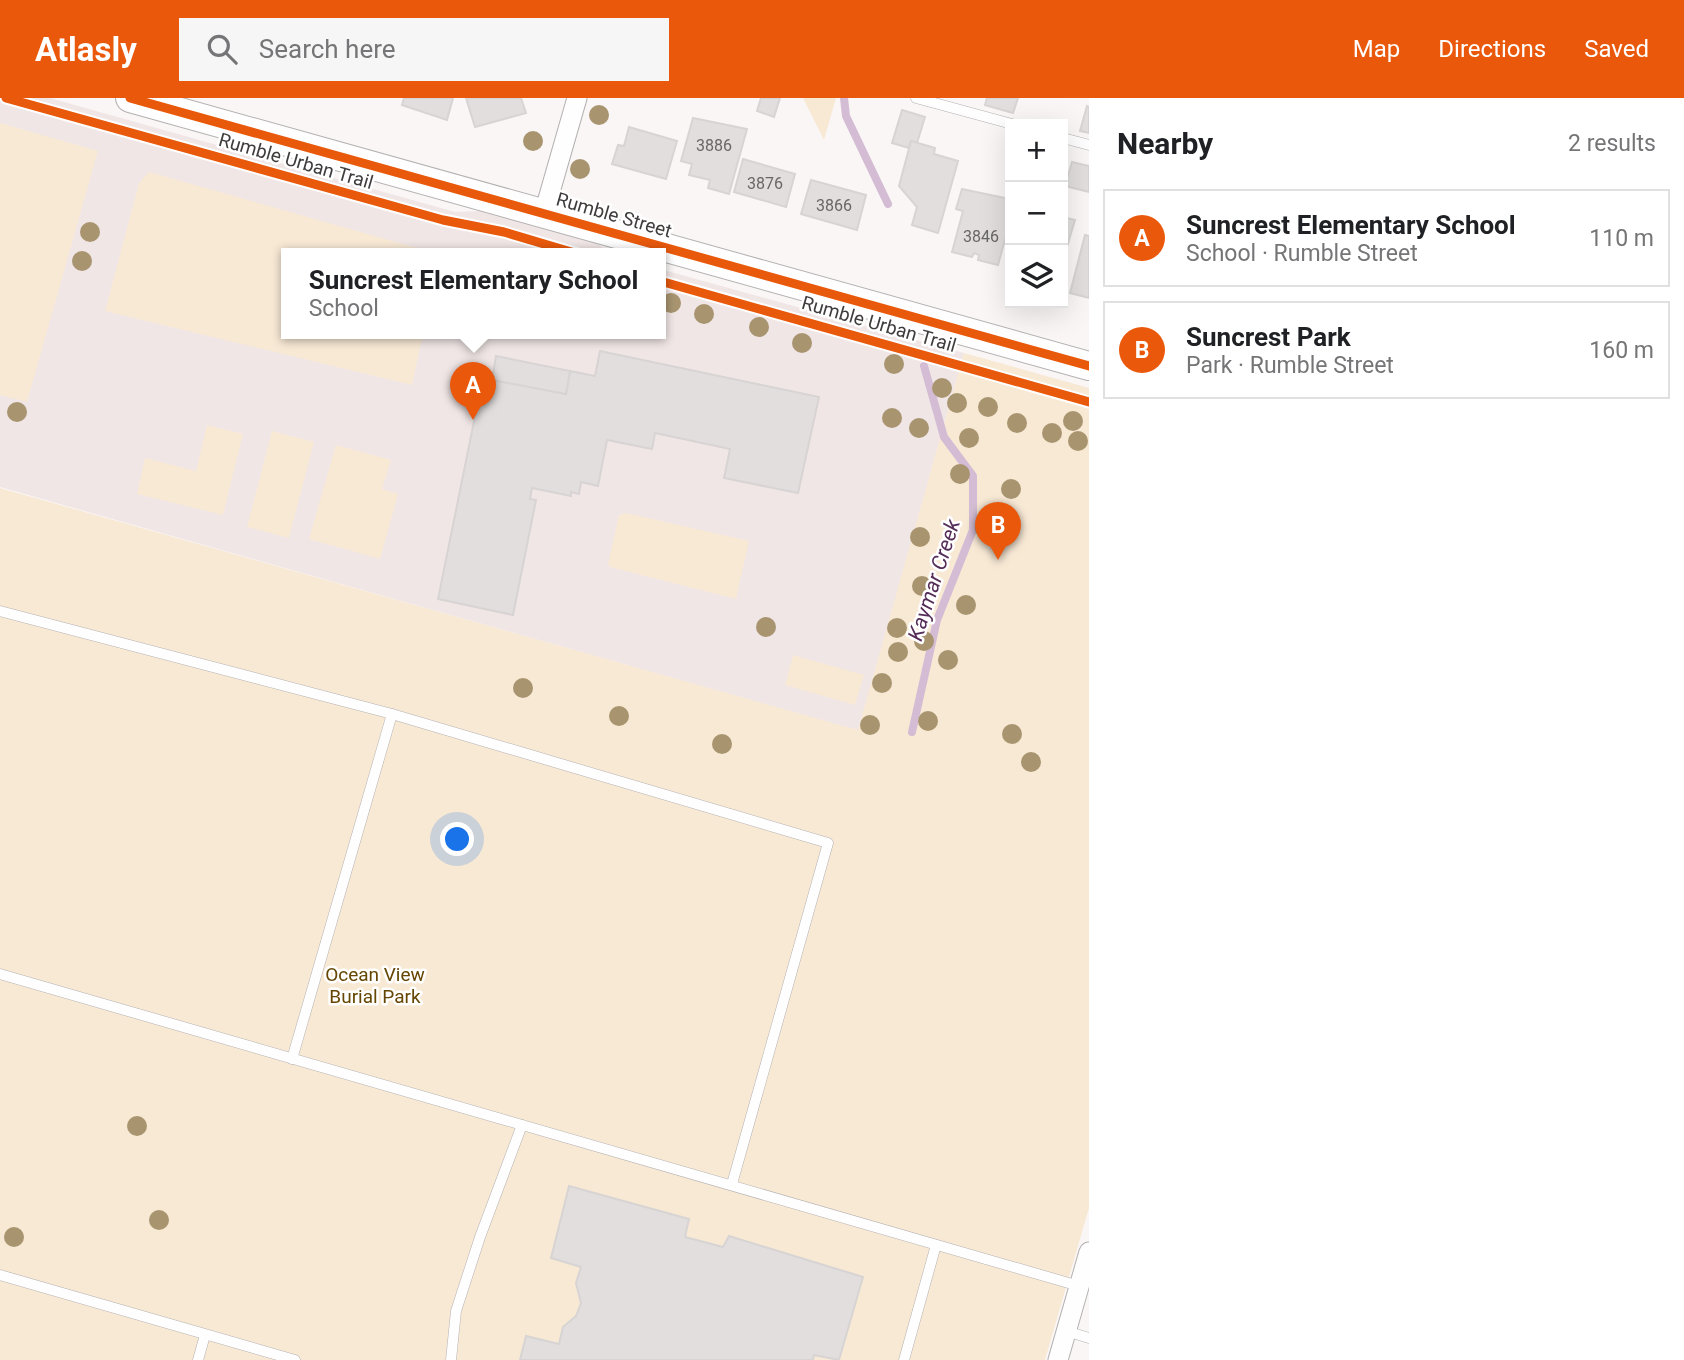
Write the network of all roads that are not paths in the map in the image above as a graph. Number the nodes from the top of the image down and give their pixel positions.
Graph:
1 (130, 98) edge
2 (577, 98) edge
3 (916, 98) edge
4 (1005, 122) edge
5 (1068, 139) edge
6 (1089, 145) edge
7 (544, 213) junction
8 (1089, 366) edge
9 (0, 611) edge
10 (392, 714) junction
11 (0, 974) edge
12 (292, 1059) junction
13 (522, 1125) junction
14 (732, 1185) junction
15 (936, 1245) junction
16 (1089, 1252) edge
17 (0, 1275) edge
18 (1079, 1286) junction
19 (1066, 1331) junction
20 (205, 1335) junction
21 (1089, 1338) edge
22 (198, 1360) edge
23 (295, 1360) edge
24 (451, 1360) edge
25 (904, 1360) edge
26 (1058, 1360) edge

1 - 7 street, Rumble Street
2 - 7 street
3 - 4 lane
5 - 6 lane
7 - 8 street, Rumble Street
9 - 10 lane
10 - 12 lane
10 - 14 lane
11 - 12 lane
12 - 13 lane
13 - 14 lane
13 - 24 lane
14 - 15 lane
15 - 18 lane
15 - 25 lane
16 - 18 street
17 - 20 lane
18 - 19 street
19 - 21 lane
19 - 26 street
20 - 22 lane
20 - 23 lane

